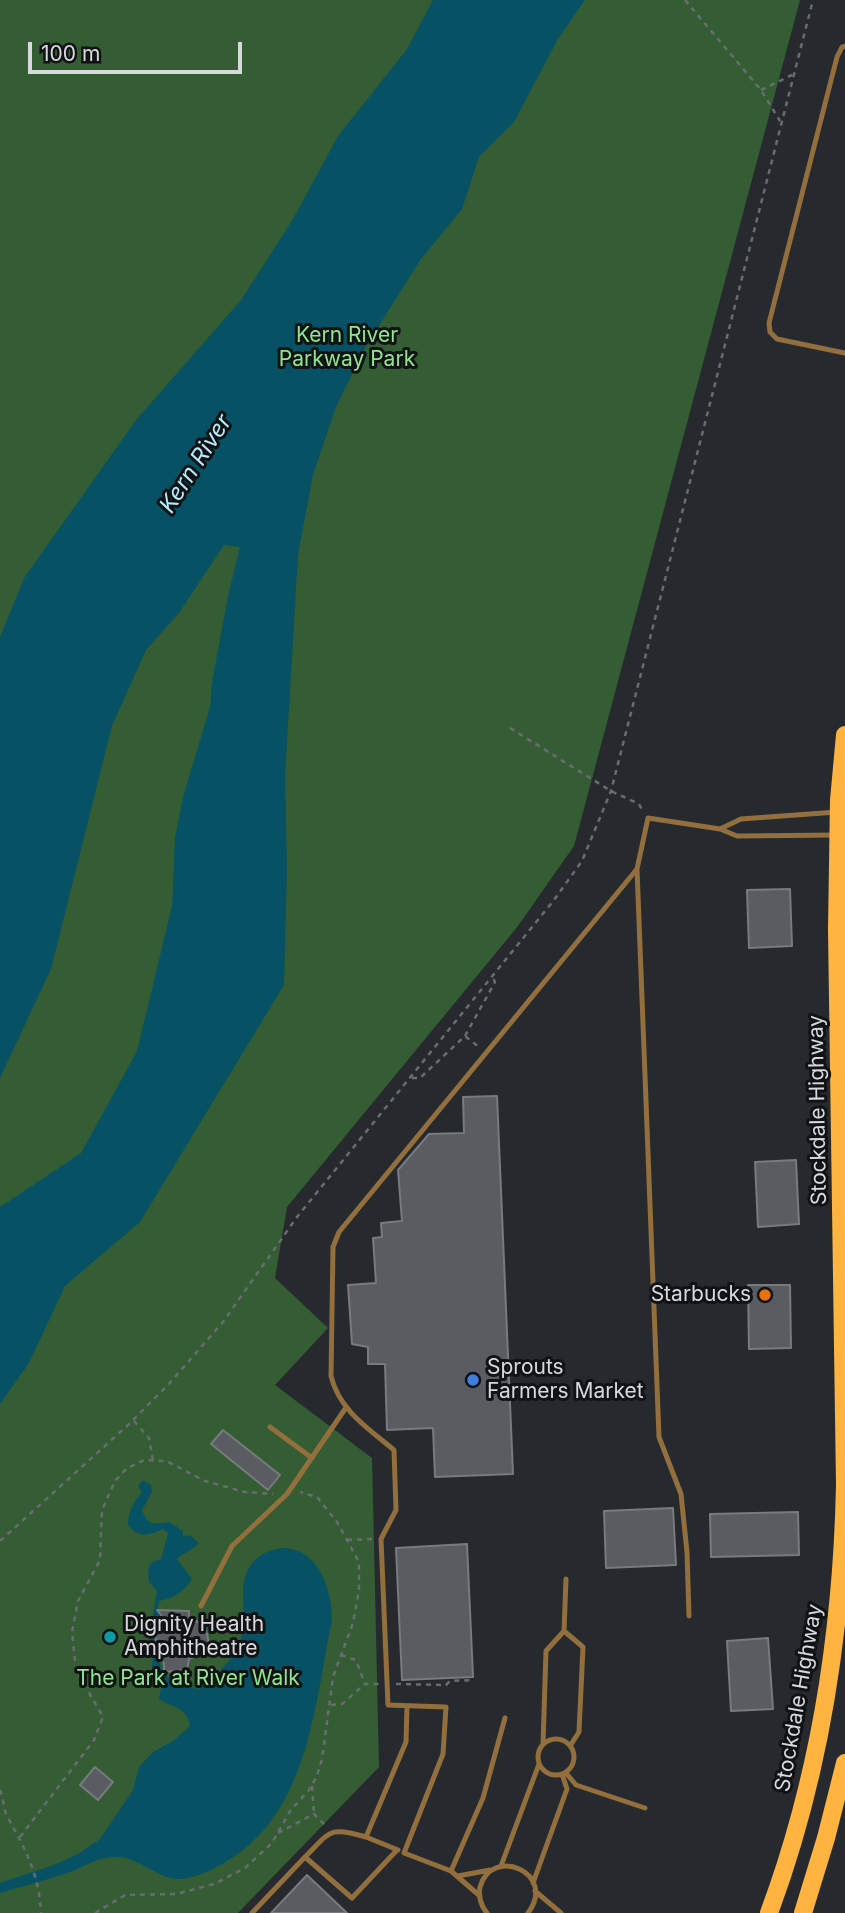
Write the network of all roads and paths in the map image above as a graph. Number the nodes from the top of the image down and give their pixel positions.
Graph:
1 (685, 0) edge
2 (813, 0) edge
3 (845, 46) edge
4 (792, 75) junction
5 (761, 90) junction
6 (781, 122) junction
7 (845, 353) edge
8 (510, 728) dead end
9 (845, 735) edge
10 (611, 791) junction
11 (838, 812) junction
12 (648, 818) junction
13 (720, 829) junction
14 (838, 835) junction
15 (637, 869) junction
16 (492, 977) junction
17 (465, 1036) junction
18 (485, 1052) junction
19 (411, 1079) junction
20 (844, 1257) edge
21 (345, 1409) junction
22 (133, 1421) junction
23 (270, 1427) dead end
24 (312, 1458) junction
25 (153, 1461) junction
26 (845, 1485) edge
27 (287, 1494) junction
28 (381, 1539) junction
29 (347, 1540) junction
30 (0, 1541) edge
31 (566, 1579) dead end
32 (201, 1606) dead end
33 (689, 1616) dead end
34 (564, 1631) junction
35 (341, 1655) junction
36 (474, 1680) dead end
37 (365, 1684) junction
38 (385, 1684) junction
39 (331, 1704) junction
40 (407, 1706) junction
41 (506, 1718) dead end
42 (543, 1744) junction
43 (570, 1746) junction
44 (845, 1763) edge
45 (539, 1764) junction
46 (564, 1774) junction
47 (312, 1785) junction
48 (0, 1790) edge
49 (645, 1808) dead end
50 (314, 1814) junction
51 (278, 1833) junction
52 (329, 1833) junction
53 (20, 1837) junction
54 (366, 1838) junction
55 (397, 1850) junction
56 (404, 1853) junction
57 (304, 1857) junction
58 (501, 1866) junction
59 (492, 1870) junction
60 (451, 1871) junction
61 (458, 1876) junction
62 (533, 1883) junction
63 (535, 1891) junction
64 (480, 1896) junction
65 (42, 1912) edge
66 (95, 1913) edge
67 (252, 1913) edge
68 (486, 1913) edge
69 (528, 1913) edge
70 (561, 1913) edge
71 (769, 1913) edge
72 (803, 1913) edge

1 - 5 path
2 - 4 path
3 - 7 lane
4 - 5 path
4 - 6 path
5 - 6 path
6 - 10 path
8 - 10 path
9 - 11 main road, Stockdale Highway
10 - 12 path
10 - 16 path
11 - 13 lane
11 - 14 main road, Stockdale Highway
12 - 13 lane
12 - 15 lane
13 - 14 lane
14 - 20 main road, Stockdale Highway
15 - 18 lane
15 - 33 lane
16 - 17 path
16 - 19 path
17 - 18 path
17 - 19 path
18 - 21 lane
19 - 22 path
20 - 26 main road, Stockdale Highway
21 - 24 lane
21 - 28 lane
22 - 25 path
22 - 30 path
23 - 24 lane
24 - 27 lane
25 - 27 path
25 - 53 path
26 - 71 main road, Stockdale Highway
27 - 29 path
27 - 32 lane
28 - 29 path
28 - 38 lane
29 - 35 path
31 - 34 lane
34 - 42 lane
34 - 43 lane
35 - 37 path
35 - 39 path
36 - 38 path
37 - 38 path
37 - 39 path
38 - 40 lane
39 - 47 path
40 - 54 lane
40 - 56 lane
41 - 60 lane
42 - 43 lane
42 - 45 lane
43 - 46 lane
44 - 72 main road
45 - 46 lane
45 - 58 lane
46 - 49 lane
46 - 62 lane
47 - 50 path
47 - 51 path
48 - 53 path
50 - 51 path
50 - 52 path
51 - 66 path
52 - 54 lane
52 - 57 lane
53 - 65 path
54 - 55 lane
55 - 56 lane
55 - 57 lane
56 - 60 lane
57 - 67 lane
58 - 59 lane
58 - 62 lane
59 - 61 lane
59 - 64 lane
60 - 61 lane
61 - 64 lane
62 - 63 lane
63 - 69 lane
63 - 70 lane
64 - 68 lane

